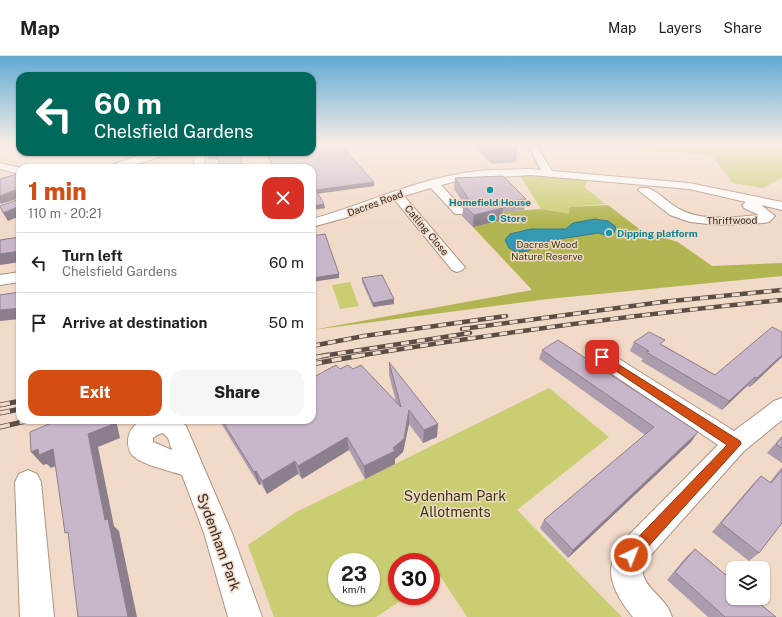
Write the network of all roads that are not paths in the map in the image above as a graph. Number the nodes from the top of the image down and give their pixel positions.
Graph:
1 (548, 172) joint
2 (621, 179) junction
3 (433, 183) junction
4 (644, 190) junction
5 (725, 193) junction
6 (396, 194) junction
7 (782, 201) edge
8 (782, 206) edge
9 (459, 211) dead end
10 (316, 223) edge
11 (457, 267) dead end
12 (16, 278) edge
13 (0, 280) edge
14 (602, 357) dead end
15 (782, 407) edge
16 (735, 444) junction
17 (192, 468) dead end
18 (28, 482) dead end
19 (37, 617) edge
20 (245, 617) edge
21 (655, 617) edge

1 - 2 street, Dacres Road
1 - 3 street, Dacres Road
2 - 4 street, Thriffwood
2 - 5 street, Dacres Road
3 - 6 street, Dacres Road
3 - 9 street
4 - 4 street, Thriffwood
5 - 7 street
5 - 8 street
6 - 10 street, Dacres Road
6 - 11 street, Catling Close
12 - 13 street
14 - 16 street
15 - 16 street
16 - 21 street
17 - 20 street, Sydenham Park
18 - 19 street

